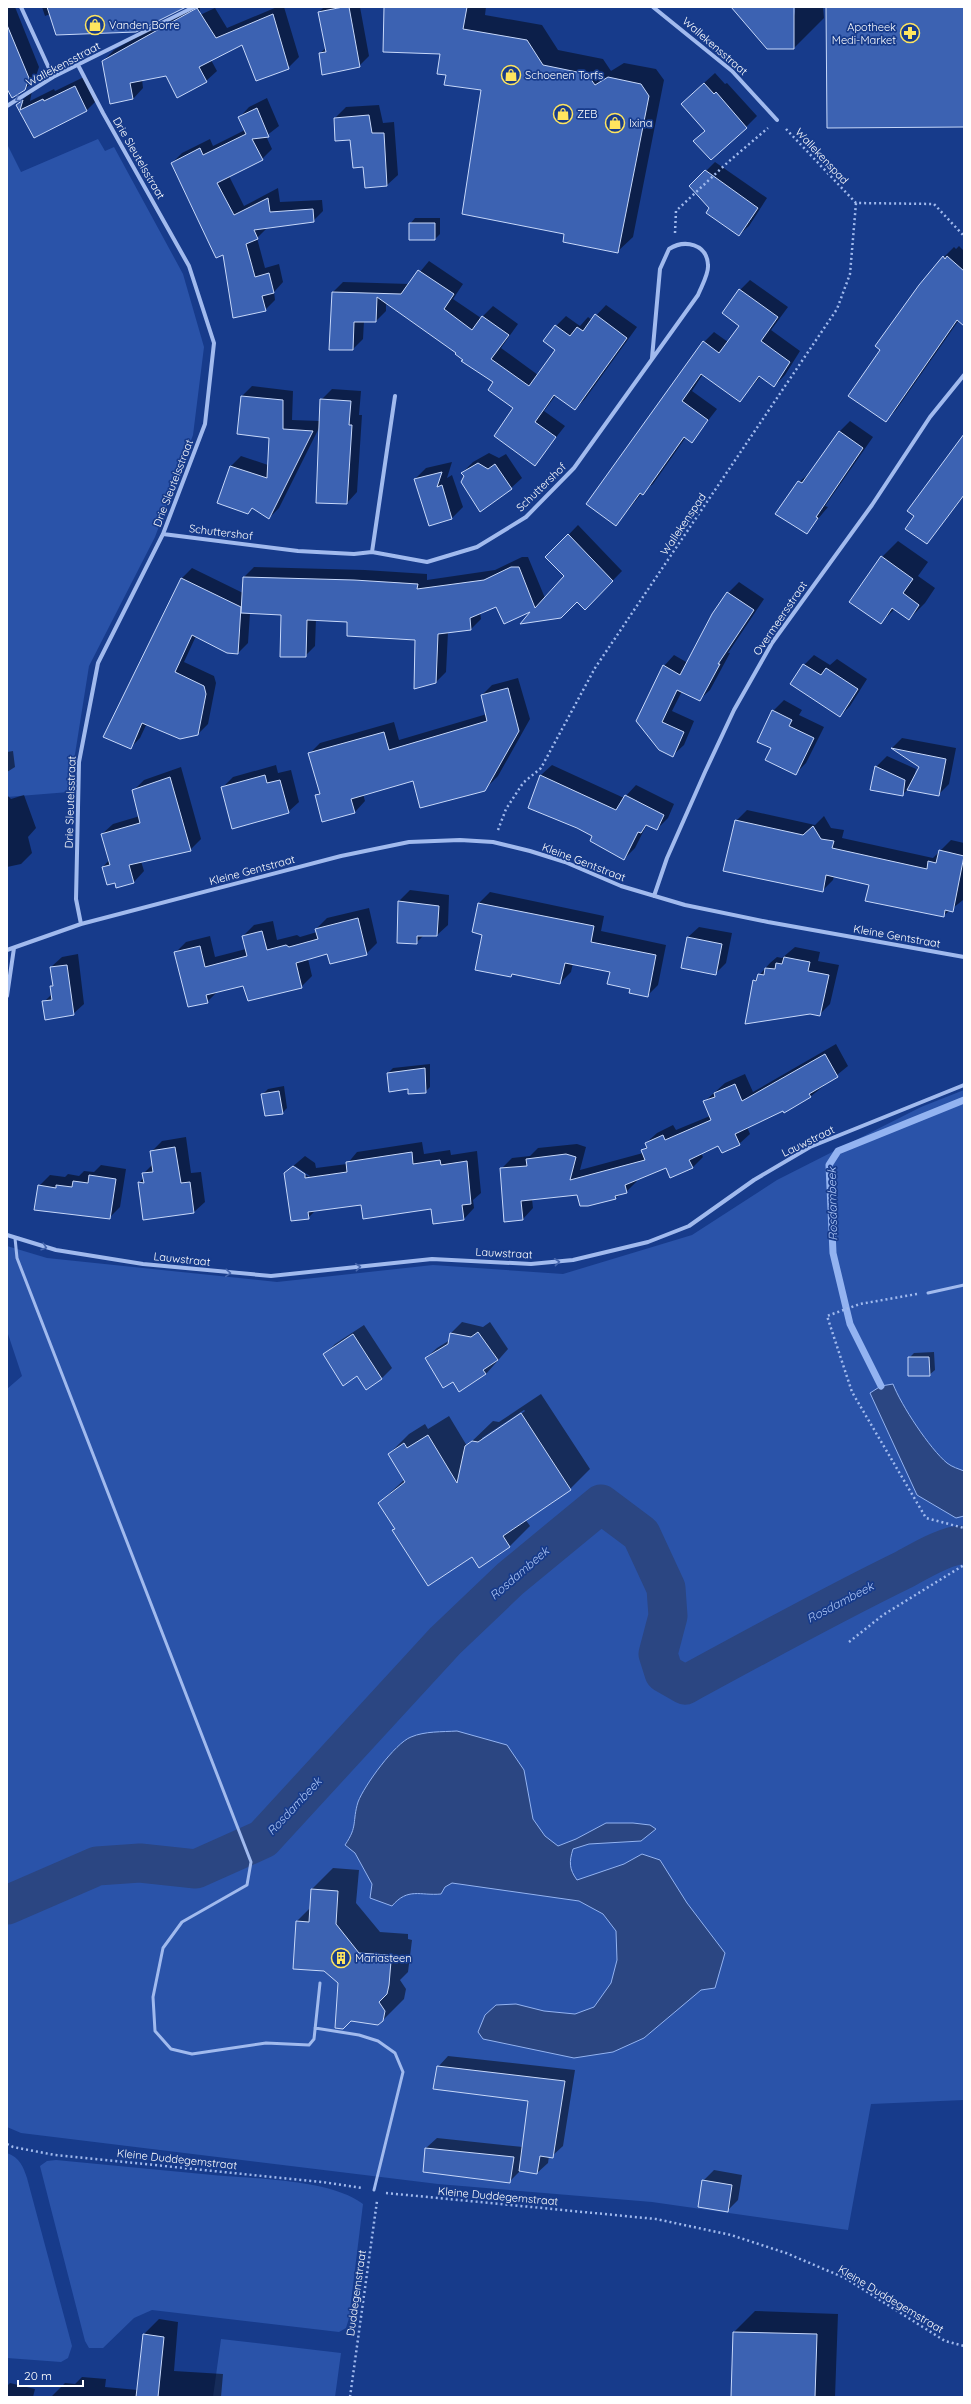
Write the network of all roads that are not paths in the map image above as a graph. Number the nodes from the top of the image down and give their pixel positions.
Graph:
1 (20, 7) edge
2 (194, 7) edge
3 (653, 7) edge
4 (78, 65) junction
5 (53, 77) junction
6 (7, 106) edge
7 (777, 120) road end
8 (652, 358) junction
9 (964, 375) edge
10 (395, 396) dead end
11 (163, 534) junction
12 (372, 552) junction
13 (654, 896) junction
14 (81, 924) junction
15 (14, 948) junction
16 (7, 950) edge
17 (964, 957) edge
18 (7, 996) edge
19 (964, 1085) edge
20 (7, 1235) edge
21 (15, 1238) junction
22 (964, 1285) edge
23 (928, 1293) road end
24 (320, 1983) dead end
25 (316, 2028) junction
26 (374, 2190) road end

1 - 5 street
2 - 4 street, Wallekensstraat
3 - 7 street, Wallekensstraat
4 - 5 street, Wallekensstraat
4 - 11 street, Drie Sleutelsstraat
5 -> 6 street, Wallekensstraat
8 - 8 street, Schuttershof
8 - 12 street, Schuttershof
9 - 13 street, Overmeersstraat
10 - 12 street
11 - 12 street, Schuttershof
11 - 14 street, Drie Sleutelsstraat
13 - 14 street, Kleine Gentstraat
13 - 17 street, Kleine Gentstraat
14 - 15 street, Kleine Gentstraat
15 - 16 street, Kleine Gentstraat
15 - 18 street
21 -> 19 street, Lauwstraat
20 - 21 street, Lauwstraat
21 - 25 lane
22 - 23 lane
24 - 25 lane
25 - 26 lane

